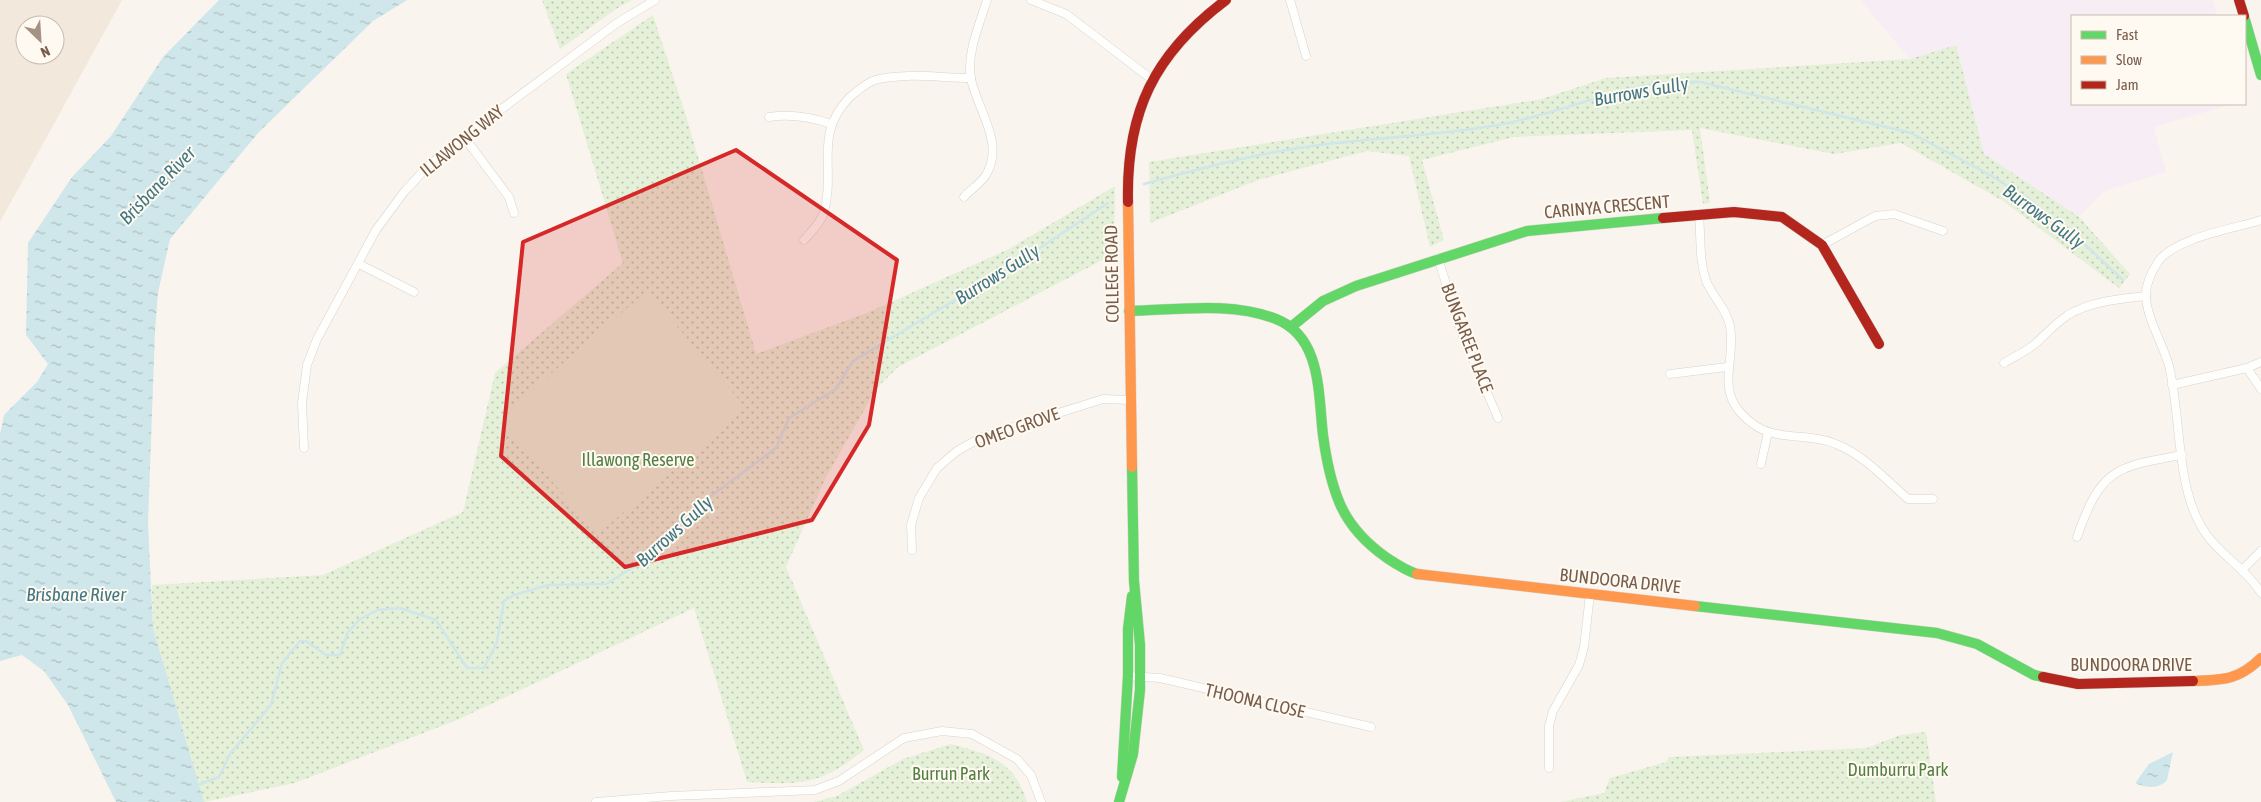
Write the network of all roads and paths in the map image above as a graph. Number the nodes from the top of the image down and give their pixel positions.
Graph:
1 (655, 0) edge
2 (987, 0) edge
3 (1032, 0) edge
4 (1226, 0) edge
5 (1290, 0) edge
6 (2239, 0) edge
7 (2243, 15) edge
8 (2246, 25) edge
9 (1306, 56) dead end
10 (2261, 75) edge
11 (971, 78) junction
12 (1154, 81) junction
13 (768, 117) dead end
14 (830, 124) junction
15 (464, 137) junction
16 (964, 197) dead end
17 (514, 213) dead end
18 (1699, 215) junction
19 (2261, 220) edge
20 (1944, 231) dead end
21 (804, 240) dead end
22 (1822, 245) junction
23 (1438, 258) junction
24 (359, 264) junction
25 (414, 292) dead end
26 (2146, 296) junction
27 (1129, 311) junction
28 (1291, 326) junction
29 (1879, 344) dead end
30 (2261, 362) edge
31 (2004, 363) dead end
32 (1727, 367) junction
33 (2248, 368) junction
34 (1670, 374) dead end
35 (2172, 385) junction
36 (2261, 389) edge
37 (1130, 400) junction
38 (1498, 418) dead end
39 (1768, 432) junction
40 (304, 448) dead end
41 (2182, 455) junction
42 (1761, 464) dead end
43 (1933, 499) dead end
44 (2077, 537) dead end
45 (912, 550) dead end
46 (2261, 551) edge
47 (2242, 570) junction
48 (1134, 581) junction
49 (2261, 593) edge
50 (1590, 594) junction
51 (2261, 658) edge
52 (1128, 676) junction
53 (1140, 676) junction
54 (1371, 727) dead end
55 (1549, 768) dead end
56 (1122, 790) junction
57 (672, 799) edge
58 (596, 802) edge
59 (1041, 802) edge
60 (1119, 802) edge

1 - 15 street, ILLAWONG WAY
2 - 11 street
3 - 12 street
4 - 12 street, COLLEGE ROAD
5 - 9 street
6 - 7 street
8 - 10 street
11 - 14 street
11 - 16 street
12 - 27 street, COLLEGE ROAD
13 - 14 street
14 - 21 street
15 - 17 street
15 - 24 street, ILLAWONG WAY
18 - 22 street, CARINYA CRESCENT
18 - 23 street, CARINYA CRESCENT
18 - 32 street
19 - 26 street
20 - 22 street
22 - 29 street, CARINYA CRESCENT
23 - 28 street, CARINYA CRESCENT
23 - 38 street, BUNGAREE PLACE
24 - 25 street
24 - 40 street, ILLAWONG WAY
26 - 31 street
26 - 35 street
27 - 28 street, BUNDOORA DRIVE
27 - 37 street, COLLEGE ROAD
28 - 50 street, BUNDOORA DRIVE
30 - 33 street
32 - 34 street
32 - 39 street
33 - 35 street
33 - 36 street
35 - 41 street
37 - 45 street, OMEO GROVE
37 - 48 street, COLLEGE ROAD
39 - 42 street
39 - 43 street
41 - 44 street
41 - 47 street
46 - 47 street
47 - 49 street
48 - 52 street, COLLEGE ROAD
48 - 53 street, COLLEGE ROAD
50 - 51 street, BUNDOORA DRIVE
50 - 55 street
52 - 53 street
52 - 56 street, COLLEGE ROAD
53 - 54 street, THOONA CLOSE
53 - 56 street, COLLEGE ROAD
56 - 60 street, COLLEGE ROAD
57 - 58 street
57 - 59 street

